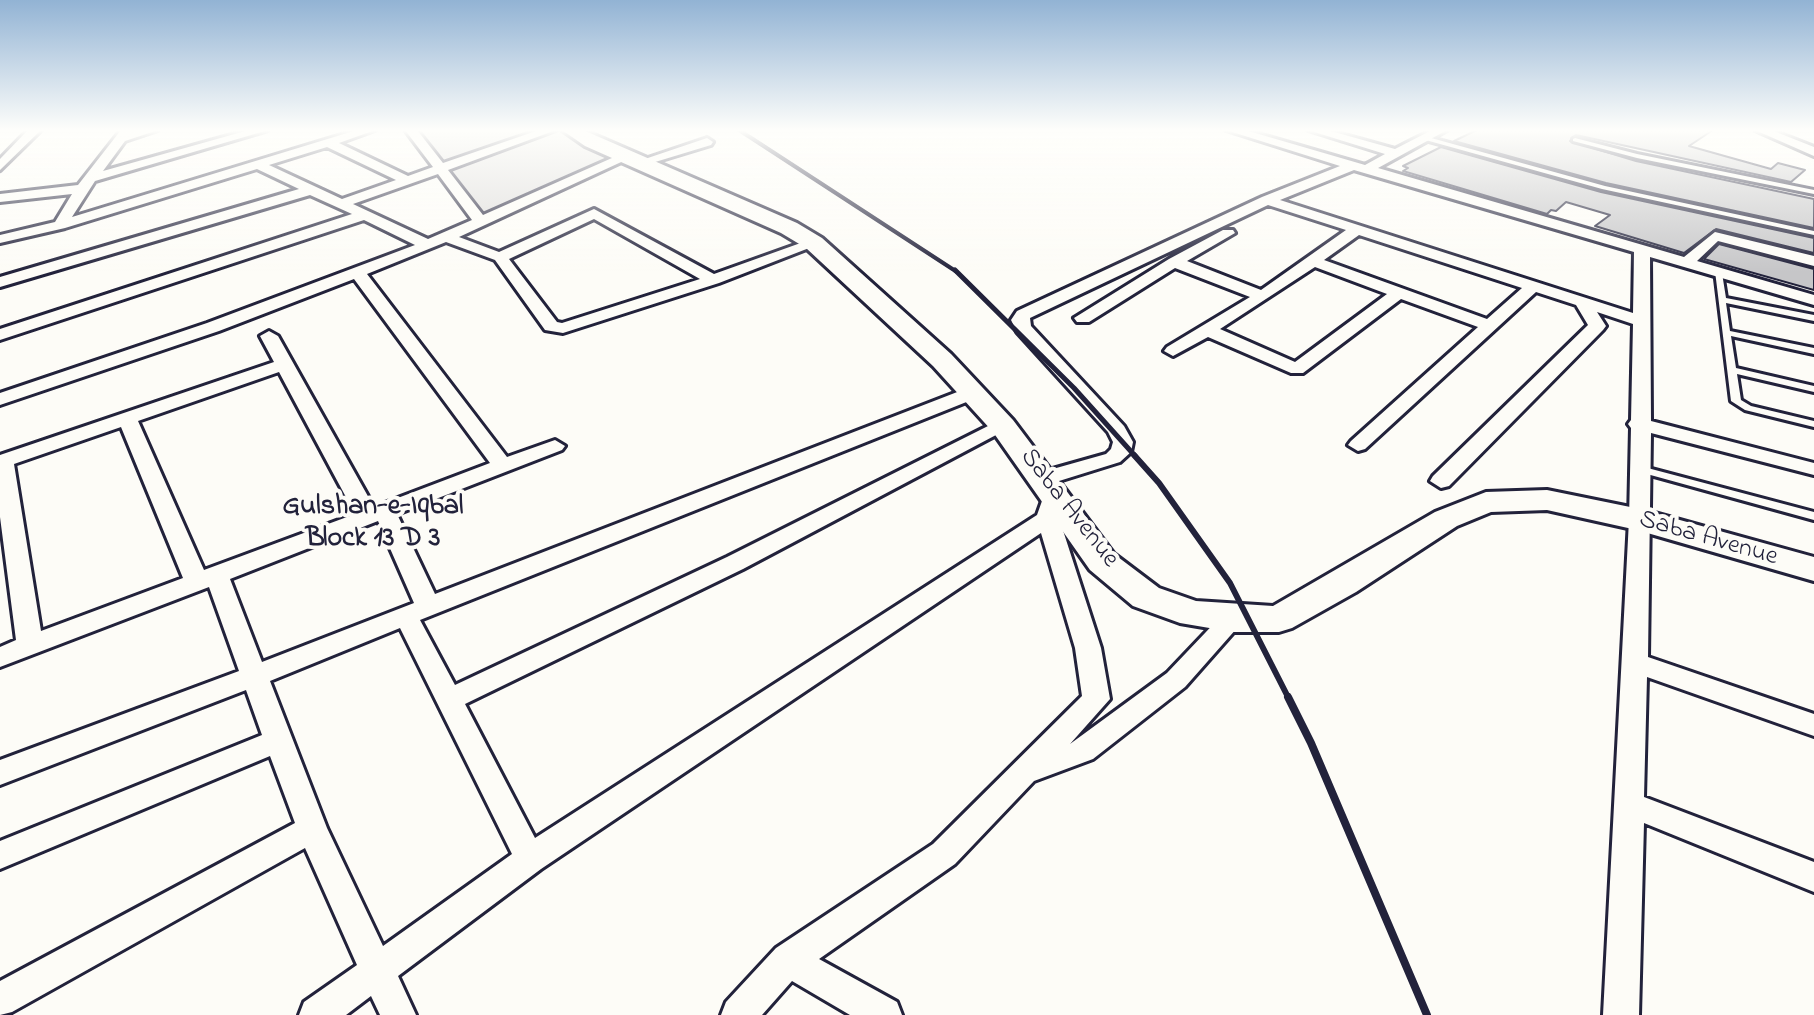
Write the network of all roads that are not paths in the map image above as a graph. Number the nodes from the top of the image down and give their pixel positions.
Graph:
1 (91, 177) edge
2 (108, 177) edge
3 (214, 177) edge
4 (285, 177) edge
5 (401, 177) edge
6 (420, 177) edge
7 (447, 177) edge
8 (591, 177) edge
9 (672, 177) edge
10 (1335, 177) edge
11 (1390, 177) edge
12 (1566, 177) edge
13 (1742, 177) edge
14 (409, 181) junction
15 (86, 184) junction
16 (311, 190) junction
17 (1814, 192) edge
18 (0, 198) edge
19 (1275, 202) junction
20 (341, 204) junction
21 (364, 215) junction
22 (481, 222) junction
23 (60, 225) junction
24 (1359, 228) junction
25 (1814, 233) edge
26 (445, 237) junction
27 (0, 239) edge
28 (814, 243) junction
29 (428, 245) junction
30 (1642, 252) junction
31 (500, 257) junction
32 (1311, 260) junction
33 (1814, 261) edge
34 (1174, 262) junction
35 (1685, 264) junction
36 (357, 272) junction
37 (1718, 273) junction
38 (713, 280) junction
39 (0, 282) edge
40 (1534, 286) junction
41 (1400, 292) junction
42 (1263, 296) junction
43 (1722, 300) junction
44 (1814, 300) edge
45 (1582, 302) junction
46 (1083, 318) dead end
47 (1814, 318) edge
48 (1641, 321) junction
49 (1490, 326) junction
50 (1205, 329) junction
51 (1728, 333) junction
52 (0, 335) edge
53 (269, 336) dead end
54 (1173, 351) dead end
55 (1814, 351) edge
56 (285, 364) junction
57 (1732, 370) junction
58 (1814, 389) edge
59 (972, 393) junction
60 (0, 399) edge
61 (127, 419) junction
62 (1638, 424) junction
63 (1814, 424) edge
64 (1003, 426) junction
65 (1358, 445) dead end
66 (555, 446) dead end
67 (1, 461) edge
68 (502, 465) junction
69 (1640, 469) junction
70 (1814, 469) edge
71 (1441, 481) dead end
72 (1048, 497) junction
73 (375, 512) junction
74 (1814, 516) edge
75 (1640, 520) junction
76 (1814, 569) edge
77 (206, 578) junction
78 (417, 611) junction
79 (1233, 619) junction
80 (30, 646) junction
81 (0, 657) edge
82 (1634, 662) junction
83 (255, 676) junction
84 (449, 700) junction
85 (1814, 725) edge
86 (279, 740) junction
87 (0, 773) edge
88 (1023, 774) junction
89 (1629, 804) junction
90 (312, 829) junction
91 (0, 855) edge
92 (530, 859) junction
93 (1814, 877) edge
94 (788, 960) junction
95 (377, 968) junction
96 (0, 1000) edge
97 (1627, 1012) edge
98 (317, 1015) edge
99 (398, 1015) edge
100 (739, 1015) edge
101 (884, 1015) edge

1 - 15 street
2 - 15 street
3 - 23 street
4 - 16 street
5 - 14 street
6 - 14 street
7 - 22 street
8 - 22 street
9 - 28 main road, Saba Avenue
10 - 19 street
11 - 30 street
12 - 25 lane
13 - 17 lane
14 - 20 street
15 - 18 street
15 - 23 street
16 - 20 street
16 - 39 street
19 - 24 street
19 - 34 street
19 - 72 street
20 - 21 street
21 - 29 street
21 - 52 street
22 - 26 street
23 - 27 street
24 - 32 street
24 - 40 street
26 - 29 street
26 - 31 street
28 - 38 street
28 - 59 main road, Saba Avenue
29 - 36 street
30 - 35 street
30 - 48 street
31 - 38 street
31 - 38 street
32 - 41 street
32 - 42 street
33 - 35 street
34 - 42 street
34 - 46 street
35 - 37 street
36 - 60 street
36 - 68 street
37 - 43 lane
37 - 44 street
40 - 45 street
40 - 49 street
41 - 49 street
41 - 50 street
42 - 50 street
43 - 47 lane
43 - 51 lane
45 - 48 street
45 - 71 street
48 - 62 street
49 - 65 street
50 - 54 street
51 - 55 lane
51 - 57 lane
53 - 56 street
56 - 61 street
56 - 73 street
57 - 58 lane
57 - 63 lane
59 - 64 main road, Saba Avenue
59 - 78 street
61 - 67 street
61 - 77 street
62 - 69 street
62 - 70 street
64 - 72 main road, Saba Avenue
64 - 84 street
66 - 68 street
67 - 80 street
68 - 73 street
69 - 74 lane
69 - 75 street
72 - 79 main road, Saba Avenue
72 - 88 street
72 - 92 street
73 - 77 street
73 - 78 street
75 - 76 main road, Saba Avenue
75 - 79 main road, Saba Avenue
75 - 82 street
77 - 80 street
77 - 83 street
78 - 83 street
78 - 84 street
79 - 88 street
80 - 81 street
82 - 85 street
82 - 89 street
83 - 86 street
83 - 87 street
84 - 92 street
86 - 90 street
86 - 91 street
88 - 94 street
89 - 93 street
89 - 97 street
90 - 95 street
90 - 96 street
92 - 95 street
94 - 100 street
94 - 101 street
95 - 98 street
95 - 99 street

